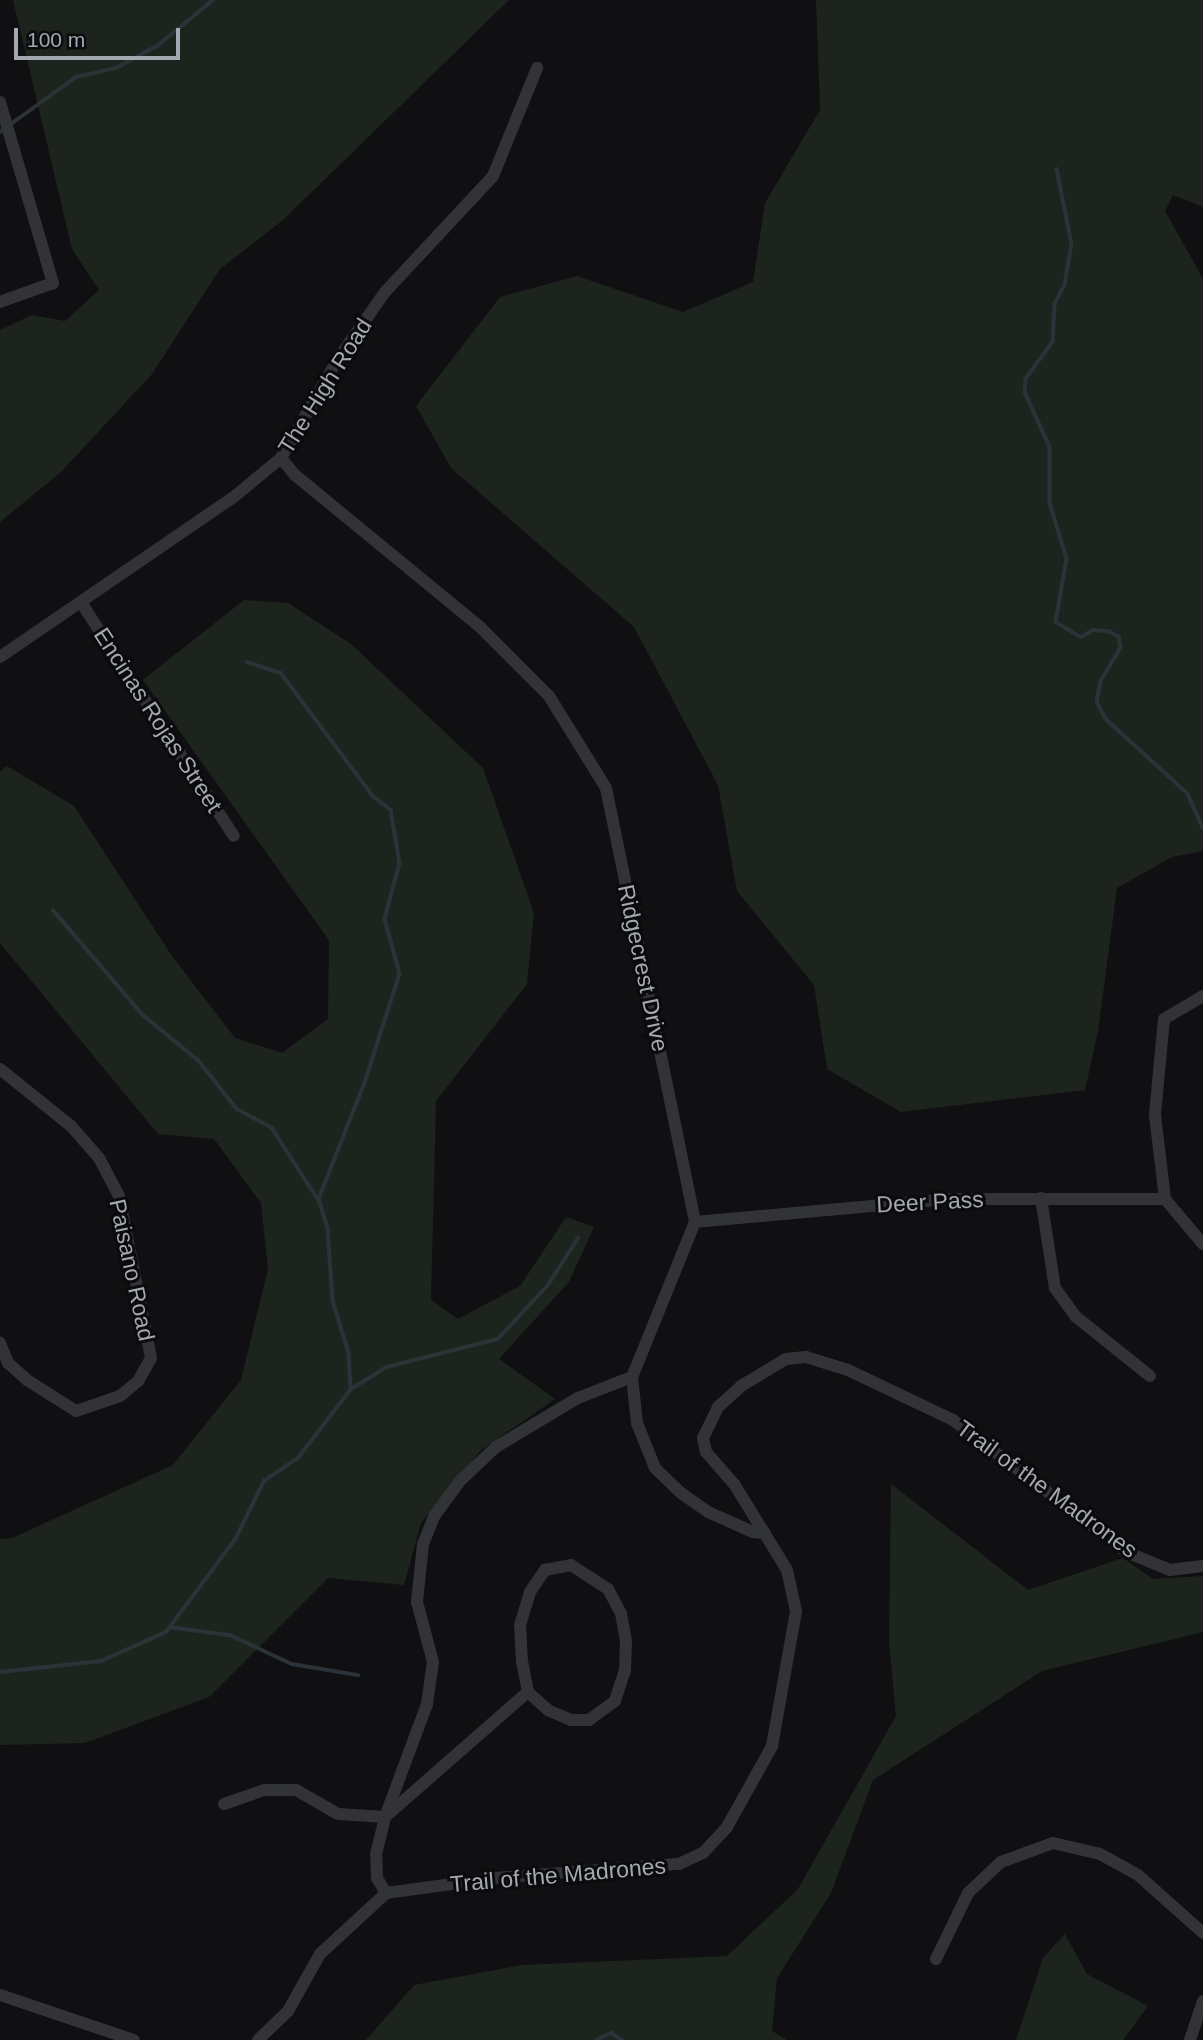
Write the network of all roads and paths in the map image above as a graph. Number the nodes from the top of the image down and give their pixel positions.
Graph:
1 (537, 68) dead end
2 (0, 102) edge
3 (0, 302) edge
4 (281, 458) junction
5 (82, 604) junction
6 (0, 657) edge
7 (234, 836) dead end
8 (1203, 996) edge
9 (0, 1069) edge
10 (1041, 1198) junction
11 (1165, 1199) junction
12 (695, 1222) junction
13 (1203, 1244) edge
14 (0, 1343) edge
15 (1150, 1376) dead end
16 (632, 1377) junction
17 (765, 1532) junction
18 (1203, 1566) edge
19 (528, 1692) junction
20 (225, 1804) dead end
21 (386, 1817) junction
22 (386, 1893) junction
23 (1203, 1933) edge
24 (936, 1959) dead end
25 (0, 1995) edge
26 (1203, 2001) edge
27 (134, 2040) edge
28 (258, 2040) edge
29 (1190, 2040) edge

1 - 4 street, The High Road
2 - 3 street
4 - 5 street, The High Road
4 - 12 street, Ridgecrest Drive
5 - 6 street, The High Road
5 - 7 street, Encinas Rojas Street
8 - 11 street
9 - 14 street, Paisano Road
10 - 11 street, Deer Pass
10 - 12 street, Deer Pass
10 - 15 street
11 - 13 street
12 - 16 street
16 - 17 street
16 - 21 street
17 - 18 street, Trail of the Madrones
17 - 22 street, Trail of the Madrones
19 - 19 street
19 - 21 street
20 - 21 street
21 - 22 street
22 - 28 street
23 - 24 street
25 - 27 street
26 - 29 street

